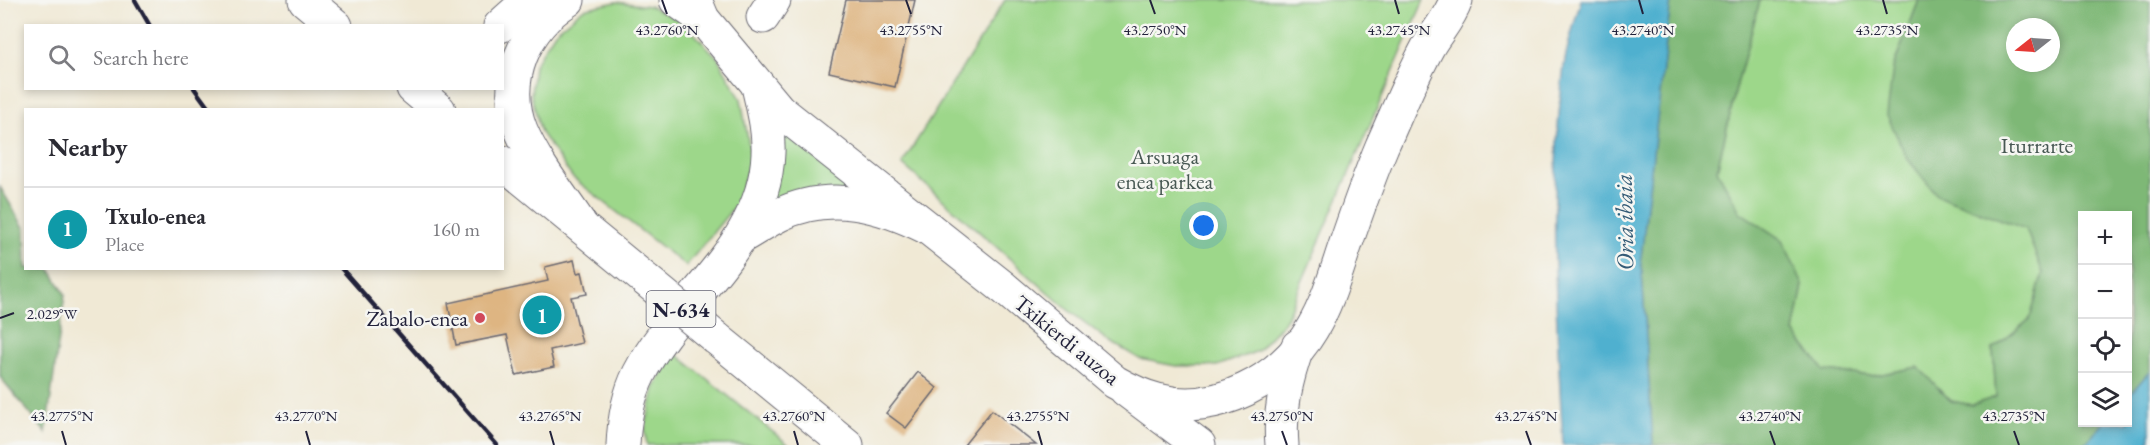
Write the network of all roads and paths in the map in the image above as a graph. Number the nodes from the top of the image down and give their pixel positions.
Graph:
1 (305, 0) edge
2 (528, 0) edge
3 (568, 0) edge
4 (676, 0) edge
5 (1456, 0) edge
6 (699, 10) edge
7 (334, 24) edge
8 (502, 24) edge
9 (758, 86) junction
10 (415, 90) edge
11 (437, 108) edge
12 (504, 164) edge
13 (582, 227) junction
14 (928, 228) junction
15 (743, 236) junction
16 (1298, 346) junction
17 (1115, 382) junction
18 (783, 392) junction
19 (622, 445) edge
20 (819, 445) edge
21 (847, 445) edge
22 (1199, 445) edge
23 (1282, 445) edge

1 - 7 main road
2 - 8 main road
3 - 13 main road
4 - 6 main road, Txikierdi auzoa
5 - 16 main road, Txikierdi auzoa
6 - 9 main road, Txikierdi auzoa
9 - 14 main road, Txikierdi auzoa
9 - 15 main road
10 - 11 main road
12 - 13 main road, N-634
13 - 18 main road, N-634, bridge
14 - 15 main road
14 - 17 main road, Txikierdi auzoa
15 - 19 main road
16 - 17 main road, Txikierdi auzoa
16 - 23 main road
17 - 22 main road
18 - 20 main road
18 - 21 main road, N-634

